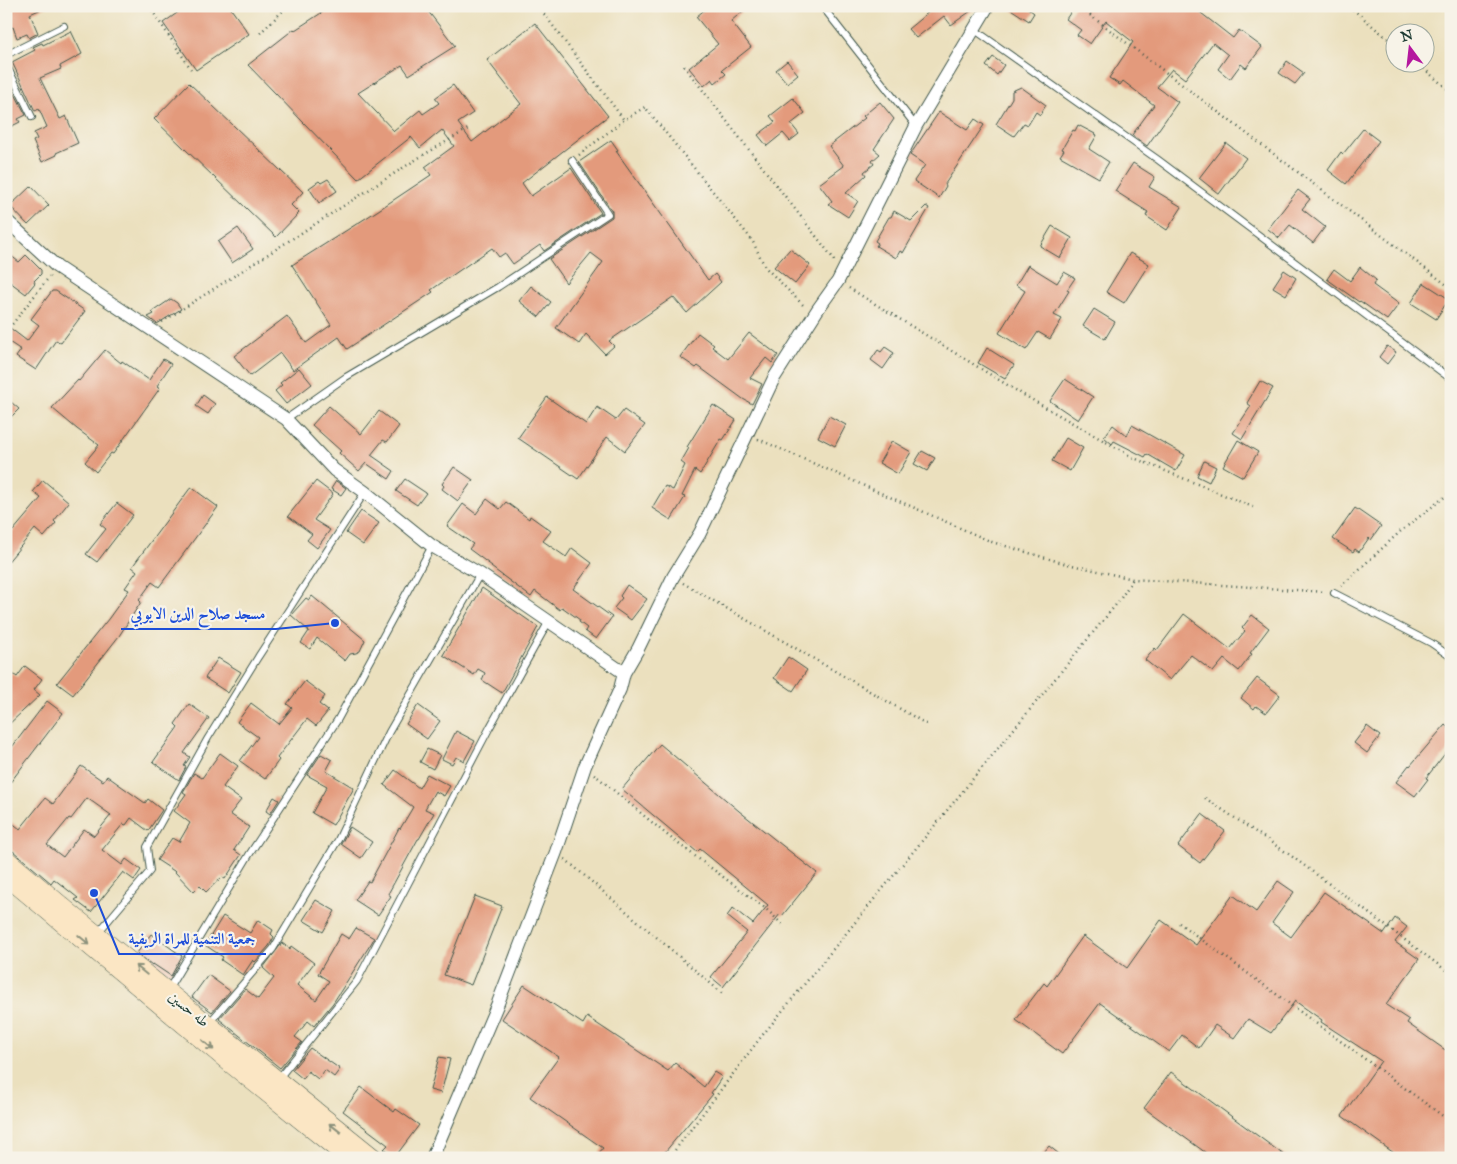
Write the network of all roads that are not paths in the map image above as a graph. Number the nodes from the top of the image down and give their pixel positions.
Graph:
1 (822, 6) edge
2 (988, 6) edge
3 (64, 26) dead end
4 (975, 30) junction
5 (6, 55) edge
6 (6, 64) edge
7 (32, 117) dead end
8 (916, 126) junction
9 (572, 160) road end
10 (6, 220) edge
11 (1451, 378) edge
12 (286, 418) junction
13 (366, 492) junction
14 (432, 546) junction
15 (480, 574) junction
16 (1334, 593) road end
17 (550, 620) junction
18 (1451, 657) edge
19 (624, 673) junction
20 (6, 859) edge
21 (6, 876) edge
22 (97, 934) junction
23 (163, 996) junction
24 (208, 1024) junction
25 (277, 1081) junction
26 (348, 1158) edge
27 (374, 1158) edge
28 (432, 1158) edge

1 - 8 lane
2 - 4 street
3 - 5 lane
4 - 8 street
4 - 11 lane
6 - 7 lane
8 - 19 street
9 - 12 lane
10 - 12 street
12 - 13 street
13 - 14 street
13 - 22 lane
14 - 15 street
14 - 23 lane
15 - 17 street
15 - 24 lane
16 - 18 lane
17 - 19 street
17 - 25 lane
19 - 28 street
20 - 22 main road, طه حسين
21 -> 23 main road, طه حسين
23 -> 22 main road, طه حسين
23 - 24 main road, طه حسين
23 -> 26 main road, طه حسين
24 - 25 main road, طه حسين
27 -> 25 main road, طه حسين

